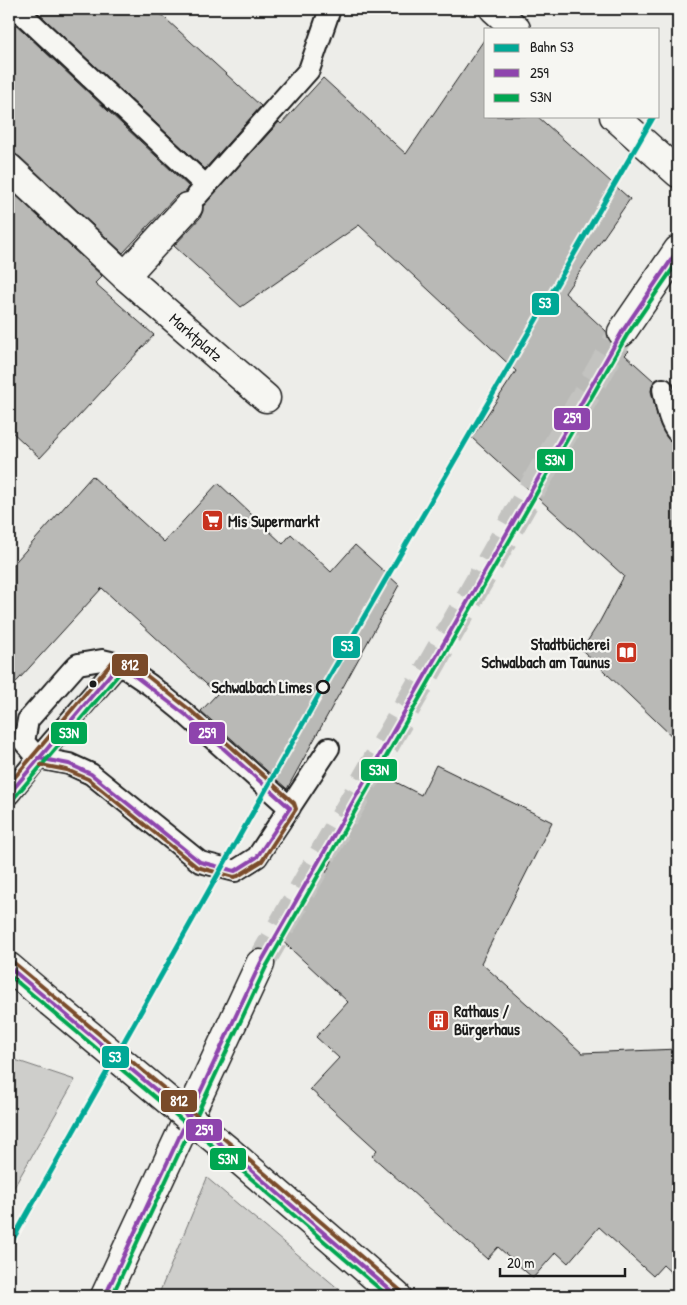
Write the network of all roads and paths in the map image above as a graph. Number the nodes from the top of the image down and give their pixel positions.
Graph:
1 (17, 9) edge
2 (330, 9) edge
3 (494, 9) edge
4 (515, 28) edge
5 (616, 118) edge
6 (9, 168) edge
7 (678, 173) edge
8 (205, 185) junction
9 (188, 207) joint
10 (678, 250) edge
11 (125, 276) junction
12 (622, 332) tunnel mouth
13 (663, 389) dead end
14 (266, 398) dead end
15 (678, 433) edge
16 (119, 664) junction
17 (329, 748) dead end
18 (38, 758) junction
19 (9, 794) edge
20 (290, 808) junction
21 (260, 964) tunnel mouth
22 (9, 967) edge
23 (105, 1296) edge
24 (397, 1296) edge

1 - 8 lane
2 - 8 lane
3 - 4 street
5 - 7 street
6 - 11 street, Marktplatz
8 - 9 lane
9 - 11 street
10 - 12 street
11 - 14 street, Marktplatz
13 - 15 lane
16 - 18 lane
16 - 18 lane
16 - 20 lane
17 - 20 lane
18 - 19 lane
18 - 20 lane
21 - 23 street
22 - 24 street, bridge

